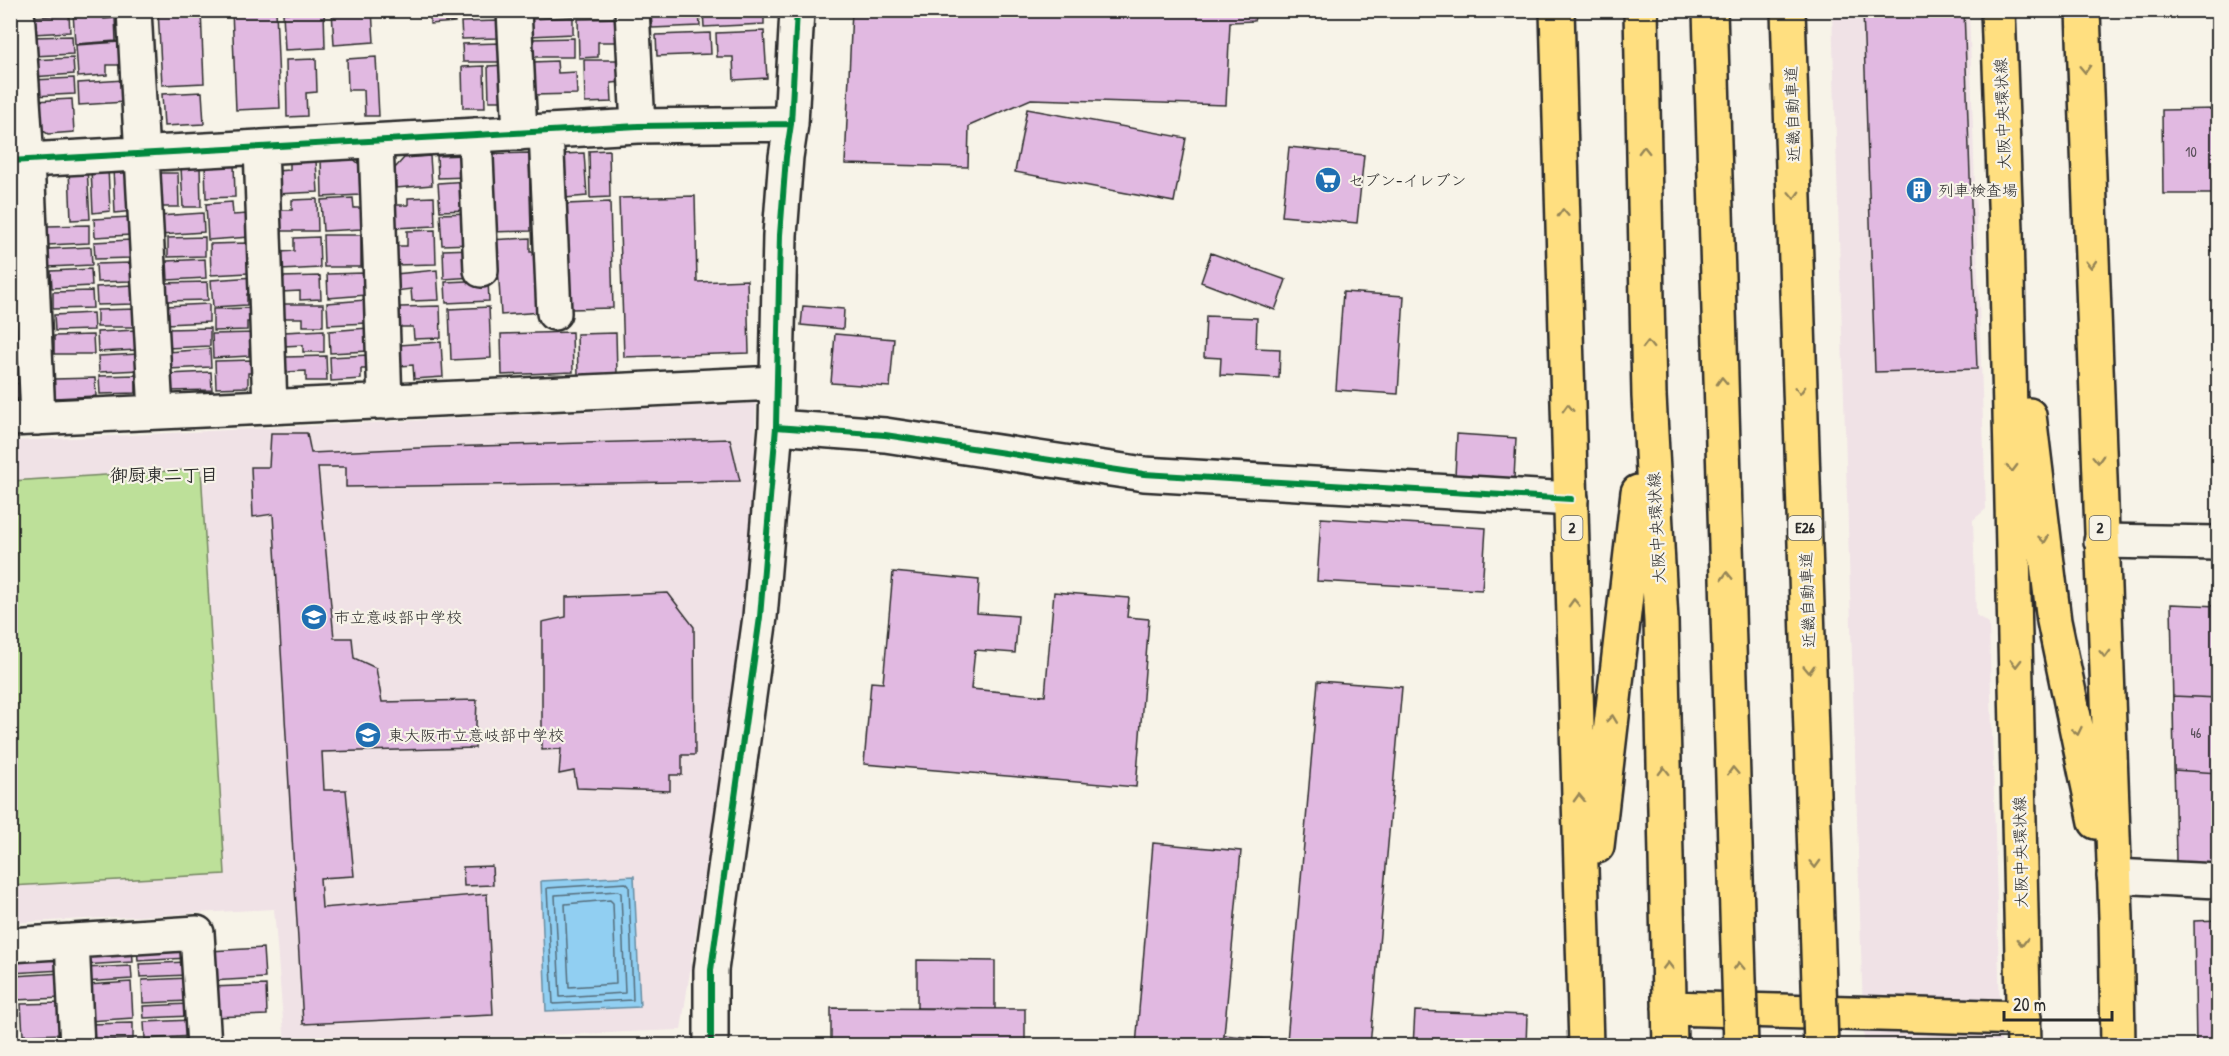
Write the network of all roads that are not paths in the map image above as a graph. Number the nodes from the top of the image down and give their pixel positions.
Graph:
1 (17, 10) edge
2 (134, 10) edge
3 (514, 10) edge
4 (632, 10) edge
5 (797, 10) edge
6 (1557, 10) edge
7 (1641, 10) edge
8 (1710, 10) edge
9 (1788, 10) edge
10 (1998, 10) edge
11 (2083, 10) edge
12 (791, 124) junction
13 (638, 126) junction
14 (533, 132) junction
15 (475, 135) junction
16 (376, 141) junction
17 (261, 147) junction
18 (141, 153) junction
19 (19, 160) edge
20 (2006, 231) junction
21 (481, 270) dead end
22 (554, 313) dead end
23 (776, 383) junction
24 (1649, 396) junction
25 (385, 402) junction
26 (270, 407) junction
27 (156, 412) junction
28 (24, 418) edge
29 (776, 427) junction
30 (1571, 499) junction
31 (2101, 541) junction
32 (2218, 543) edge
33 (2114, 876) junction
34 (2218, 880) edge
35 (2116, 916) junction
36 (72, 941) junction
37 (10, 945) edge
38 (1584, 964) junction
39 (1669, 1008) junction
40 (2024, 1032) edge
41 (77, 1046) edge
42 (204, 1046) edge
43 (711, 1046) edge
44 (1586, 1046) edge
45 (1670, 1046) edge
46 (1742, 1046) edge
47 (1821, 1046) edge
48 (2118, 1046) edge

1 - 19 street
2 - 18 street
3 - 14 street
4 - 13 street
5 - 12 street
30 -> 6 main road, 2
24 -> 7 main road, 大阪中央環状線
46 -> 8 main road, bridge
9 -> 47 main road, 近畿自動車道 / E26, bridge
10 - 20 main road, 大阪中央環状線
11 -> 31 main road, 2
12 - 13 street
12 - 23 street
13 - 14 street
14 - 15 street
14 - 22 street
15 - 16 street
15 - 21 street
16 - 17 street
16 - 25 street
17 - 18 street
17 - 26 street
18 - 19 street
18 - 27 street
19 - 28 street
20 -> 35 main road
20 -> 40 main road, 大阪中央環状線
23 - 25 street
23 - 29 street
38 -> 24 main road
39 -> 24 main road, 大阪中央環状線
25 - 26 street
26 - 27 street
27 - 28 street
29 - 30 street
29 - 43 street
38 -> 30 main road, 2
31 - 32 street
31 -> 33 main road, 2
33 - 34 street
33 - 35 main road, 2
35 - 48 main road, 2
36 - 37 street
36 - 41 street
36 - 42 street
38 - 44 main road, 2
39 - 40 main road
39 - 45 main road, 大阪中央環状線

